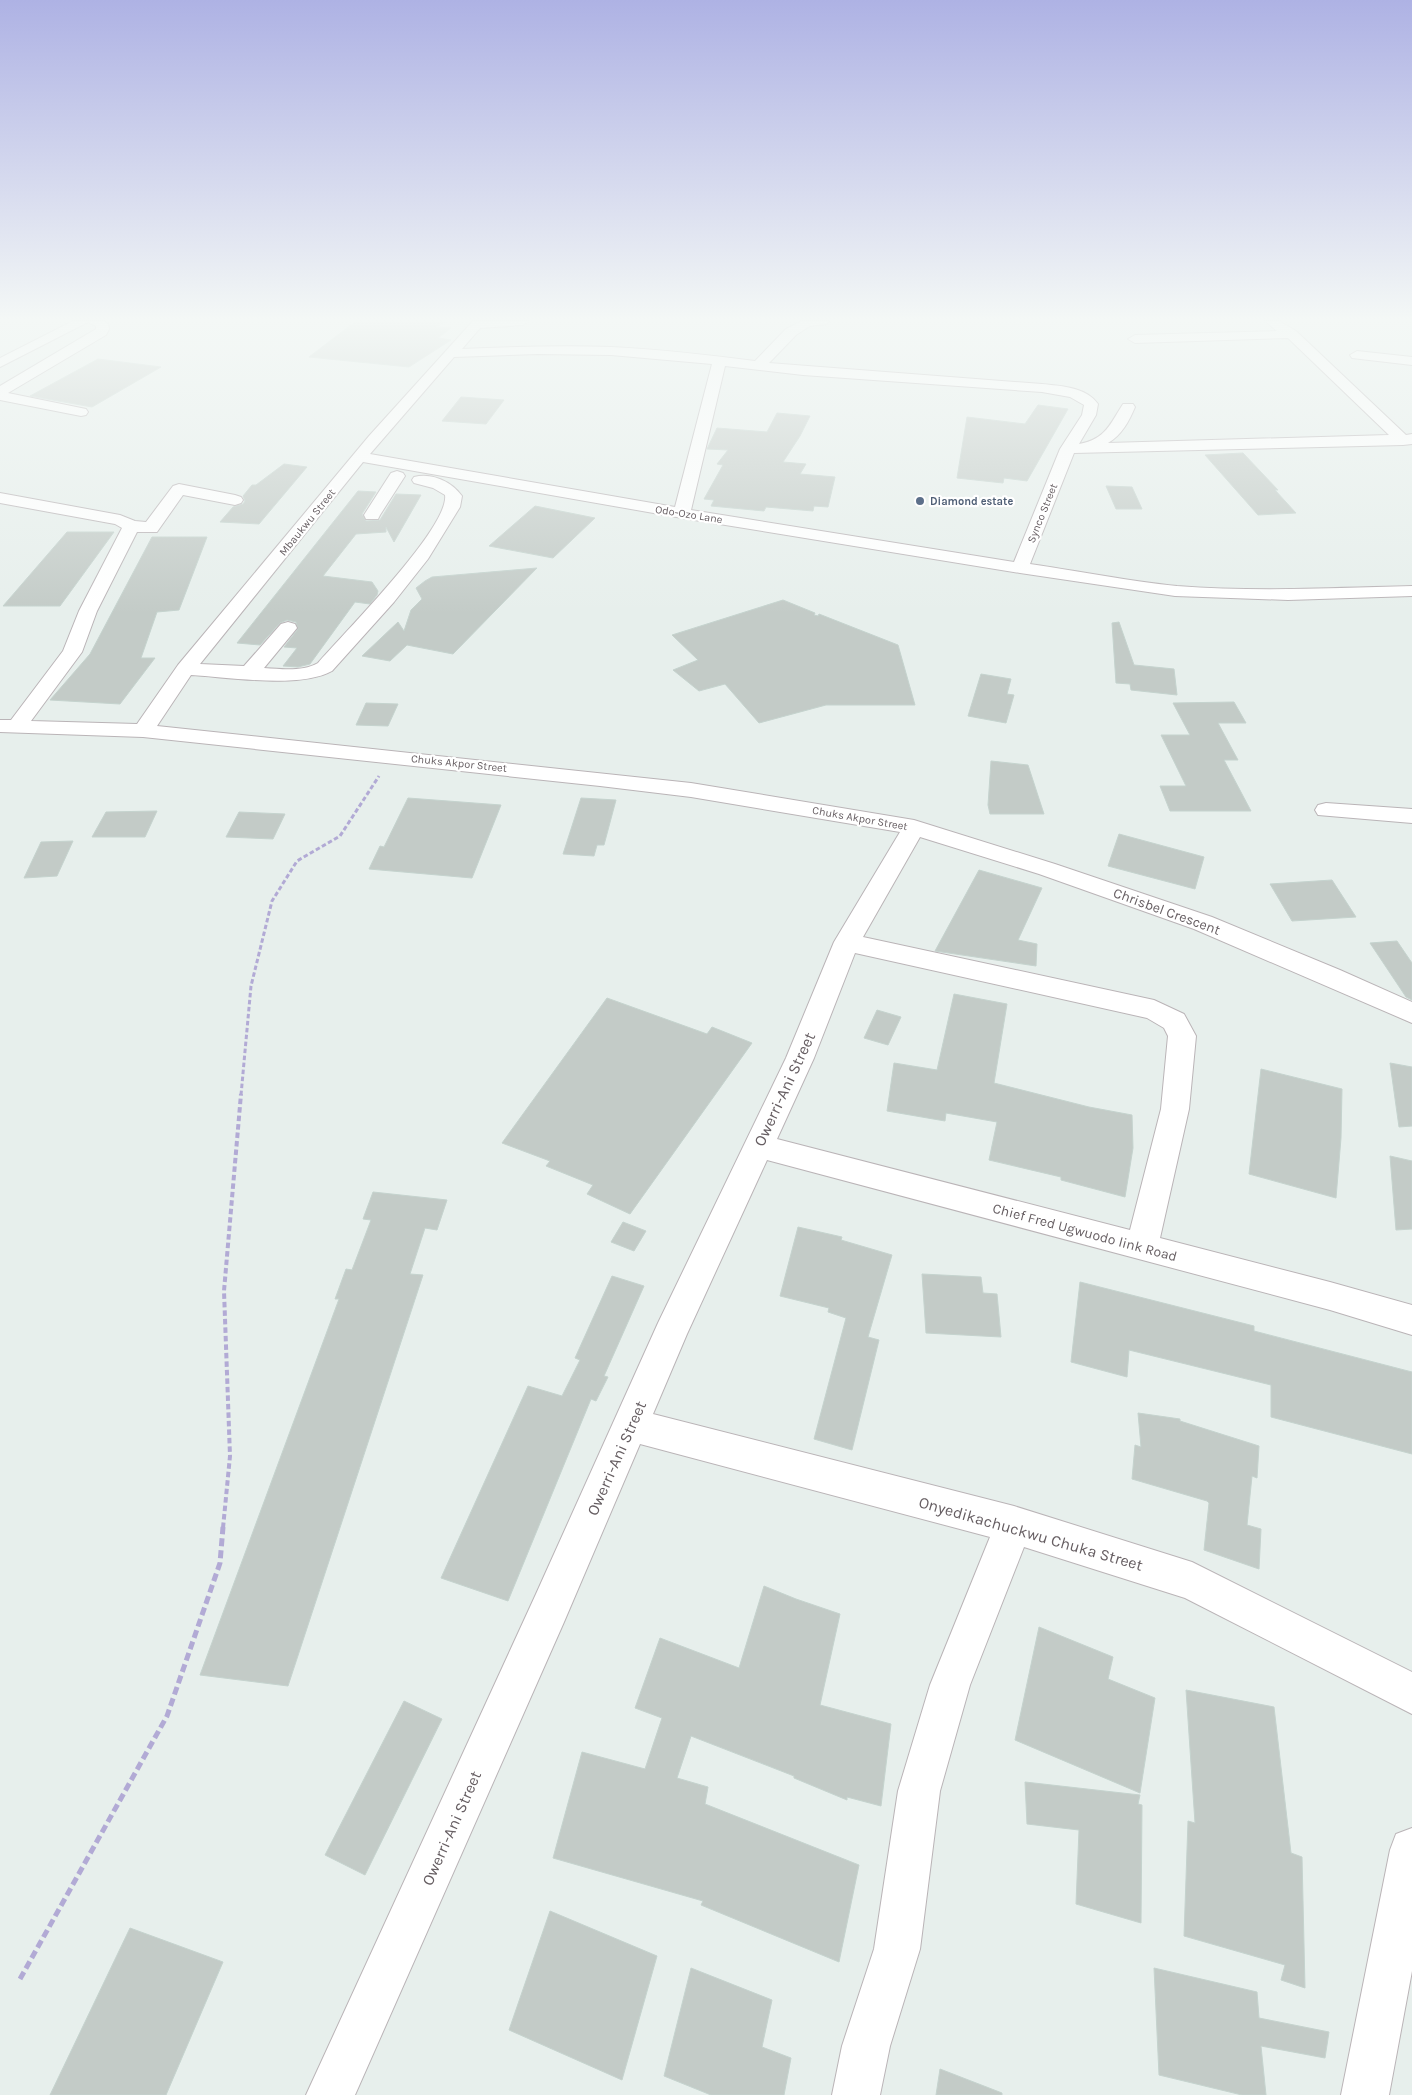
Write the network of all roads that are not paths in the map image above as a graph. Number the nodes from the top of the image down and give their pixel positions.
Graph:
1 (393, 419) edge
2 (705, 419) edge
3 (1087, 419) edge
4 (1122, 419) edge
5 (1384, 419) edge
6 (1407, 440) edge
7 (1086, 447) junction
8 (1068, 448) junction
9 (354, 463) junction
10 (398, 476) junction
11 (235, 500) dead end
12 (8, 501) edge
13 (682, 513) junction
14 (0, 515) edge
15 (372, 515) dead end
16 (131, 526) junction
17 (1020, 568) junction
18 (1412, 591) edge
19 (288, 628) dead end
20 (185, 670) junction
21 (249, 673) junction
22 (9, 726) edge
23 (143, 731) junction
24 (1326, 810) dead end
25 (1412, 816) edge
26 (914, 828) junction
27 (848, 942) junction
28 (1412, 1013) edge
29 (758, 1146) junction
30 (1142, 1246) junction
31 (1412, 1320) edge
32 (630, 1425) junction
33 (1014, 1525) junction
34 (1412, 1694) edge
35 (1412, 1850) edge
36 (330, 2095) edge
37 (856, 2095) edge
38 (1365, 2095) edge

1 - 9 street, Mbaukwu Street
2 - 13 street
3 - 8 street, Synco Street
4 - 7 street
5 - 6 street
6 - 7 street
7 - 8 street
8 - 17 street, Synco Street
9 - 10 street
9 - 13 street, Odo-Ozo Lane
9 - 20 street, Mbaukwu Street
10 - 15 street
10 - 21 street
11 - 16 street
12 - 14 street
12 - 16 street
13 - 17 street, Odo-Ozo Lane
16 - 22 street
17 - 18 street, Odo-Ozo Lane
19 - 21 street
20 - 21 street
20 - 23 street, Mbaukwu Street
22 - 23 street, Chuks Akpor Street
23 - 26 street, Chuks Akpor Street
24 - 25 street
26 - 27 street, Owerri-Ani Street
26 - 28 street, Chrisbel Crescent
27 - 29 street, Owerri-Ani Street
27 - 30 street
29 - 30 street, Chief Fred Ugwuodo link Road
29 - 32 street, Owerri-Ani Street
30 - 31 street, Chief Fred Ugwuodo link Road
32 - 33 street, Onyedikachuckwu Chuka Street
32 - 36 street, Owerri-Ani Street
33 - 34 street, Onyedikachuckwu Chuka Street
33 - 37 street
35 - 38 street

